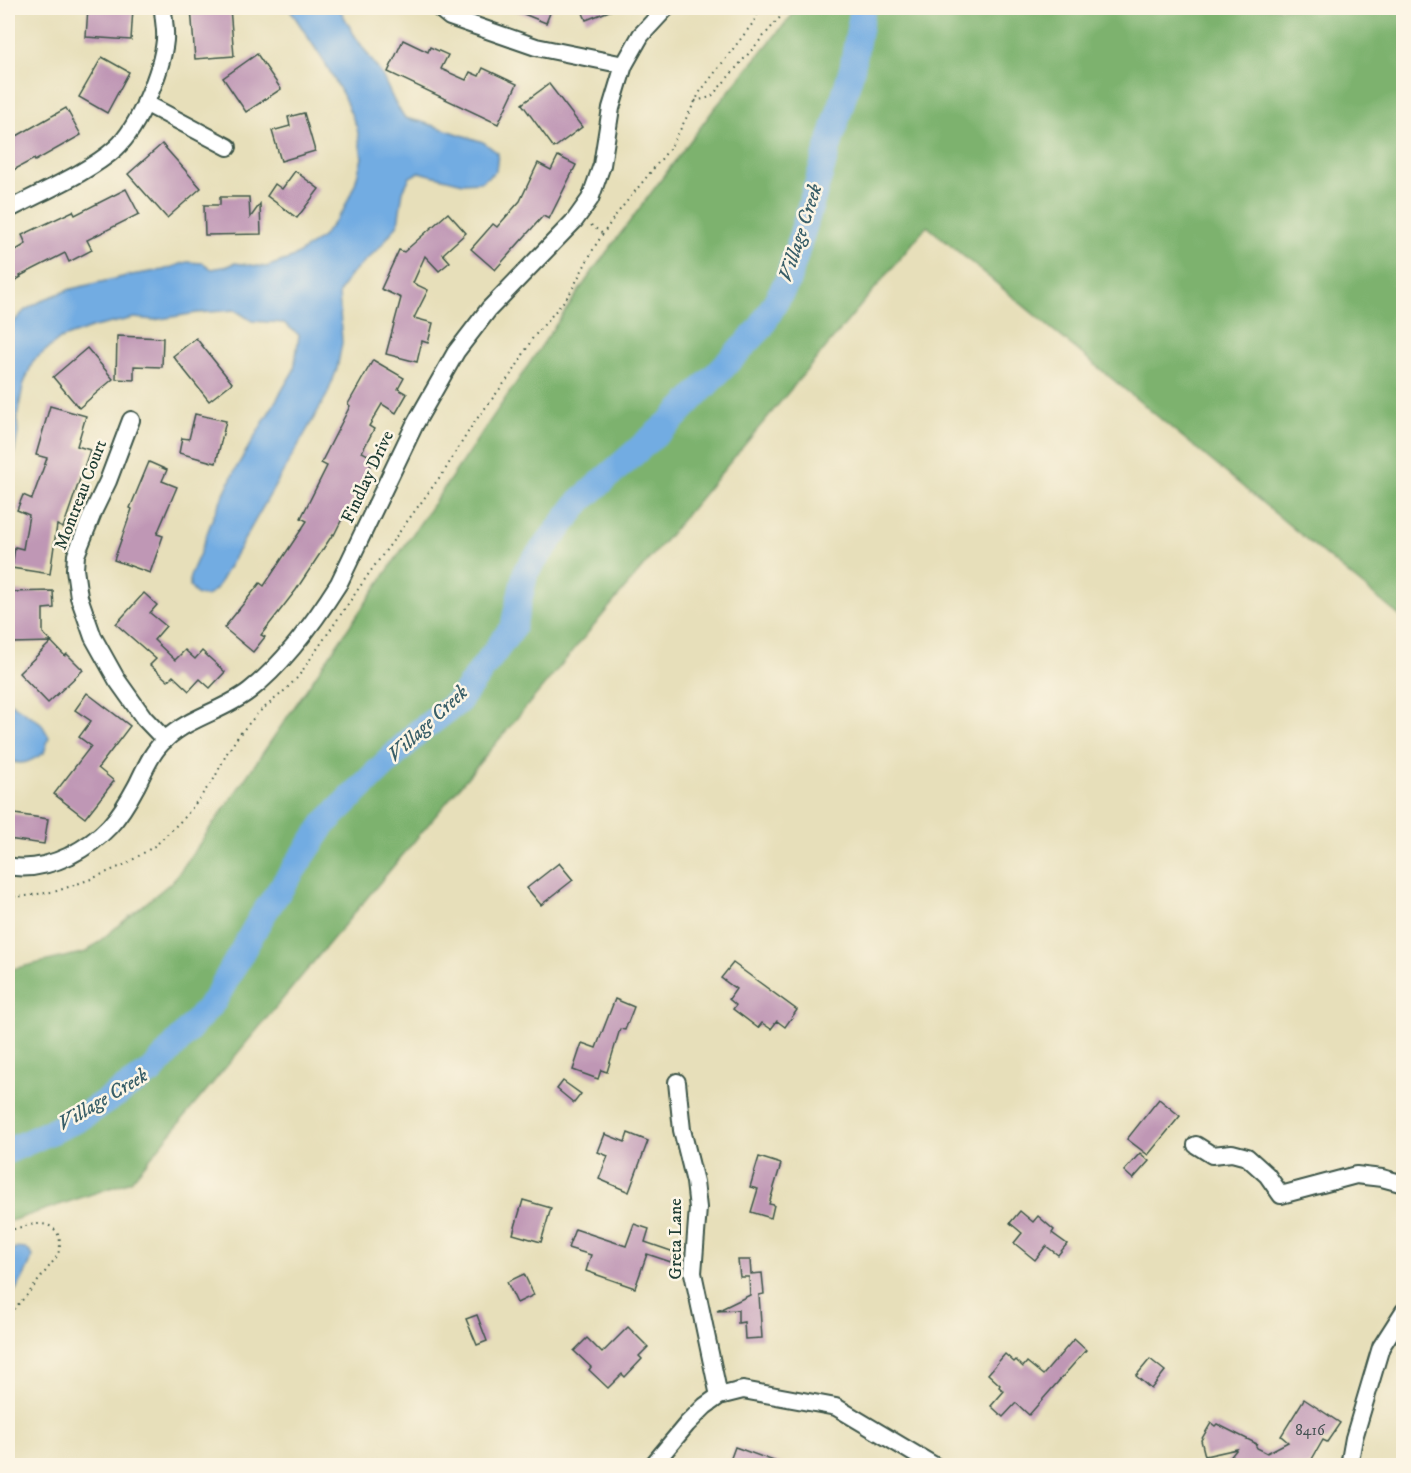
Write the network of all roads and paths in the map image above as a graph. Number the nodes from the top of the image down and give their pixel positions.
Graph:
1 (163, 8) edge
2 (439, 8) edge
3 (666, 8) edge
4 (761, 8) edge
5 (788, 8) edge
6 (624, 65) junction
7 (695, 101) junction
8 (145, 103) junction
9 (228, 147) dead end
10 (8, 210) edge
11 (131, 420) dead end
12 (165, 740) junction
13 (8, 866) edge
14 (8, 897) edge
15 (676, 1082) dead end
16 (1196, 1145) dead end
17 (1404, 1184) edge
18 (8, 1232) edge
19 (1404, 1311) edge
20 (8, 1315) edge
21 (719, 1396) junction
22 (652, 1466) edge
23 (935, 1466) edge
24 (1349, 1466) edge

1 - 8 street
2 - 6 street
3 - 6 street, Findlay Drive
4 - 7 path
5 - 7 path
6 - 12 street, Findlay Drive
7 - 14 path
8 - 9 street
8 - 10 street
11 - 12 street, Montreau Court
12 - 13 street, Findlay Drive
15 - 21 street, Greta Lane
16 - 17 street
18 - 20 path
19 - 24 street
21 - 22 street
21 - 23 street

